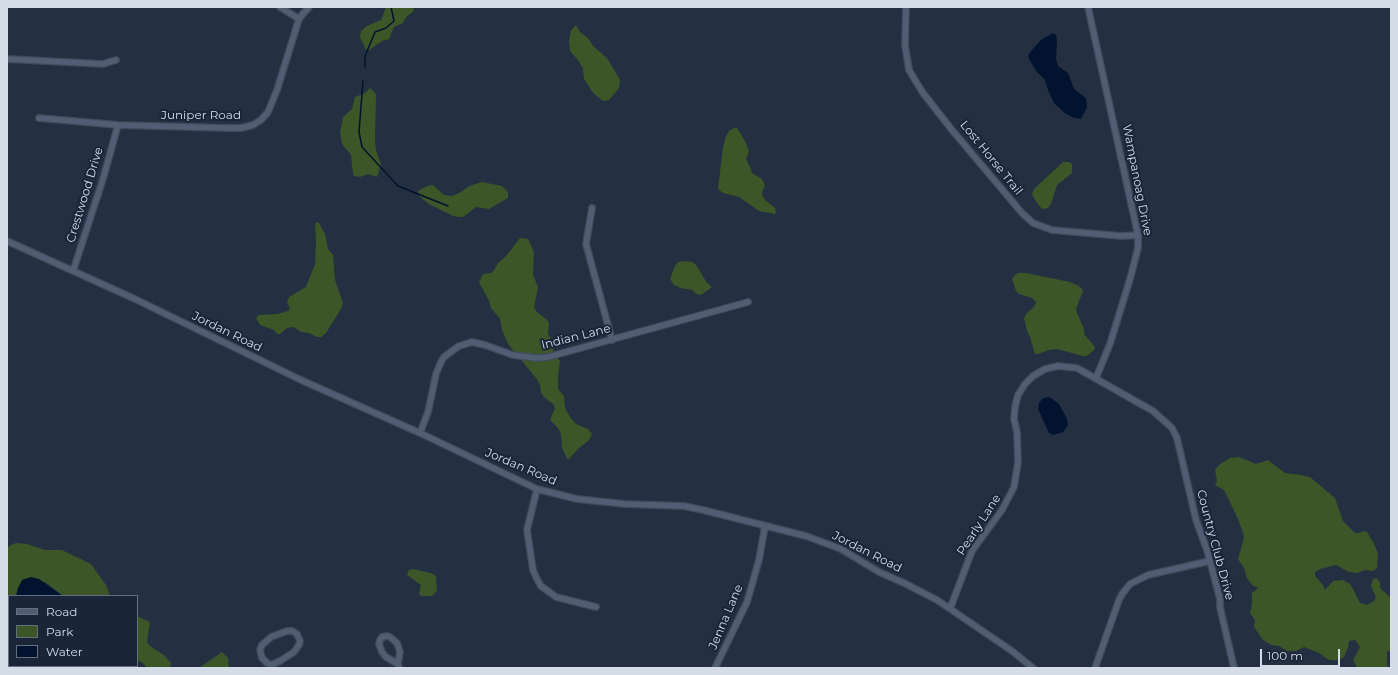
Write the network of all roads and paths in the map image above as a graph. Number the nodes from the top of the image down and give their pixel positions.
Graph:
1 (280, 7) edge
2 (309, 7) edge
3 (906, 7) edge
4 (1088, 7) edge
5 (299, 19) junction
6 (7, 59) edge
7 (116, 60) dead end
8 (39, 118) dead end
9 (118, 125) junction
10 (592, 208) dead end
11 (1138, 235) junction
12 (7, 241) edge
13 (73, 271) junction
14 (748, 302) dead end
15 (612, 340) junction
16 (1096, 378) junction
17 (1172, 428) joint
18 (420, 433) junction
19 (537, 489) junction
20 (765, 526) junction
21 (1210, 561) junction
22 (596, 607) dead end
23 (950, 609) junction
24 (271, 666) edge
25 (398, 666) edge
26 (715, 668) edge
27 (1033, 668) edge
28 (1095, 668) edge
29 (1234, 668) edge

1 - 5 street
2 - 5 street, Juniper Road
3 - 11 street, Lost Horse Trail
4 - 11 street, Wampanoag Drive
5 - 9 street, Juniper Road
6 - 7 street
8 - 9 street, Juniper Road
9 - 13 street, Crestwood Drive
10 - 15 street
11 - 16 street, Wampanoag Drive
12 - 13 street, Jordan Road
13 - 18 street, Jordan Road
14 - 15 street, Indian Lane
15 - 18 street, Indian Lane
16 - 17 street, Pearly Lane
16 - 23 street, Pearly Lane
17 - 21 street, Country Club Drive
18 - 19 street, Jordan Road
19 - 20 street, Jordan Road
19 - 22 street
20 - 23 street, Jordan Road
20 - 26 street, Jenna Lane
21 - 28 street
21 - 29 street, Country Club Drive
23 - 27 street, Jordan Road
24 - 24 street
25 - 25 street

